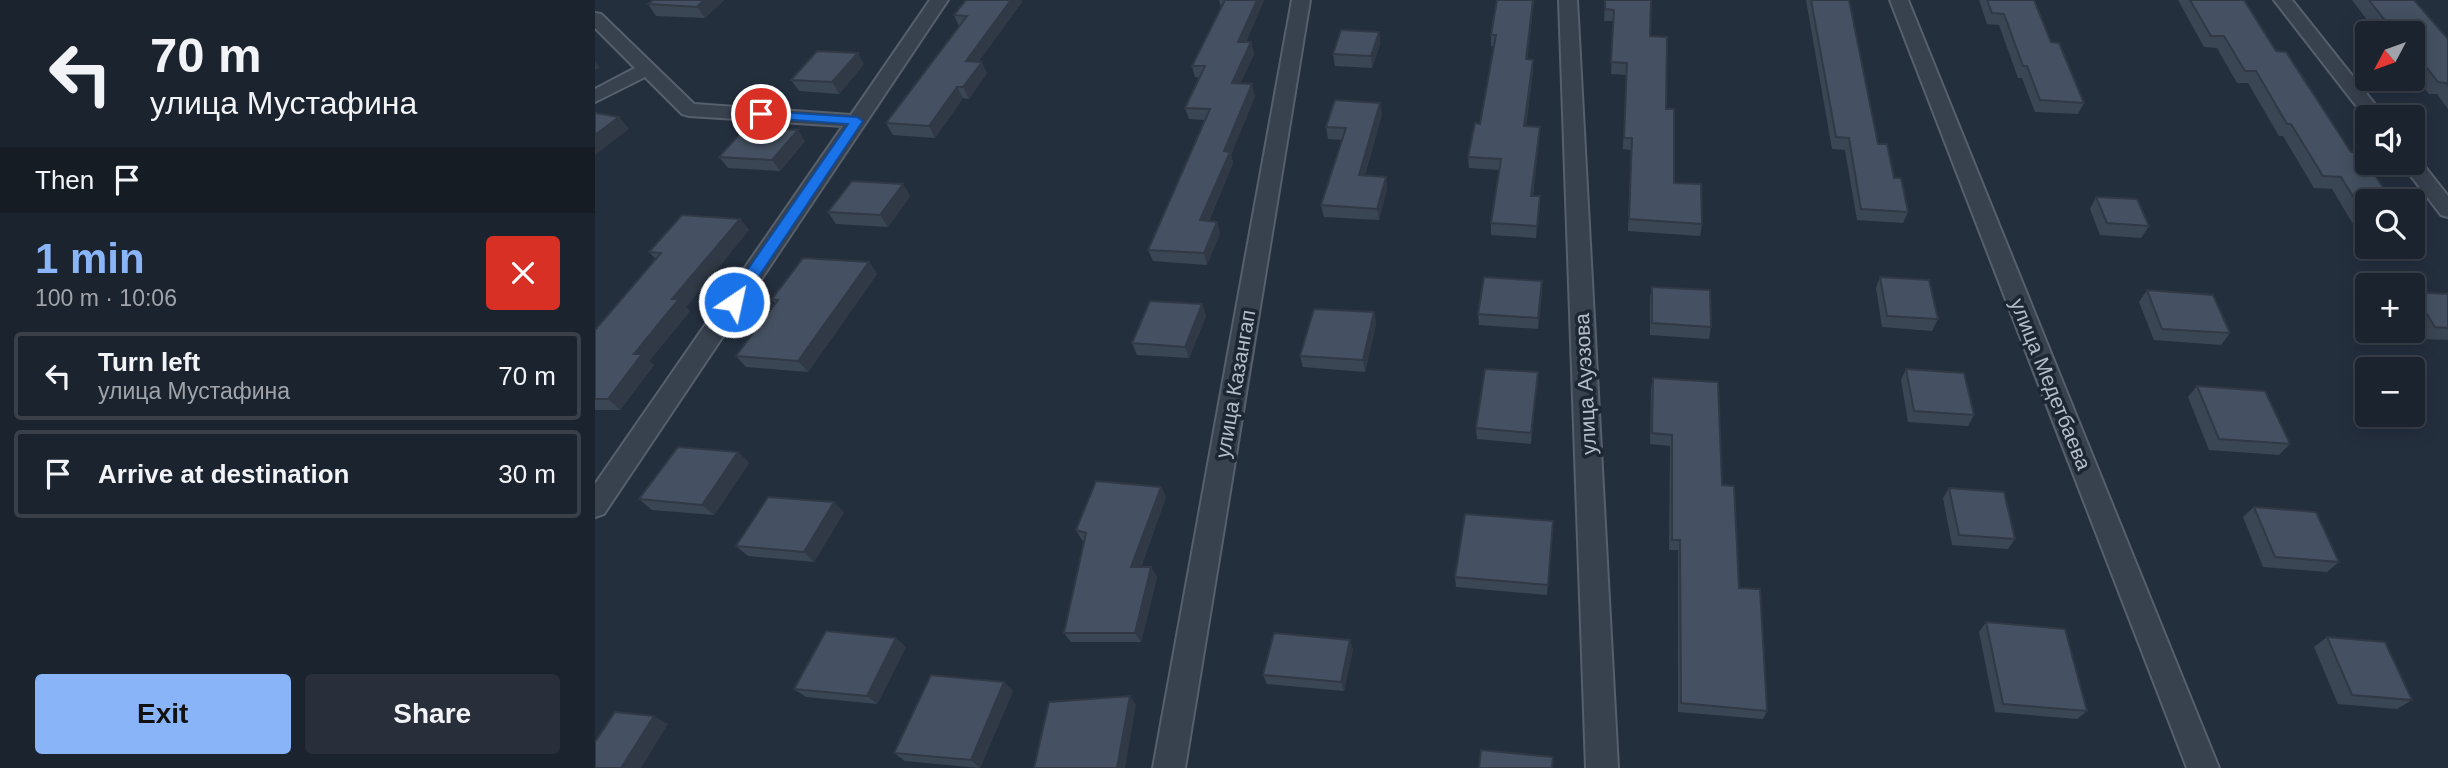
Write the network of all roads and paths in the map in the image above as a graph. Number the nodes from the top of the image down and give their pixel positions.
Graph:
1 (939, 0) edge
2 (1301, 0) edge
3 (1568, 0) edge
4 (1899, 0) edge
5 (2283, 0) edge
6 (595, 18) edge
7 (647, 69) junction
8 (595, 96) edge
9 (2366, 105) edge
10 (857, 121) junction
11 (2420, 175) edge
12 (2448, 210) edge
13 (595, 506) edge
14 (1169, 768) edge
15 (1602, 768) edge
16 (2203, 768) edge

1 - 10 street
2 - 14 street, улица Казангап
3 - 15 street, улица Ауэзова
4 - 16 street, улица Медетбаева
5 - 9 street
6 - 7 street
7 - 8 street
7 - 10 street
10 - 13 street
11 - 12 street

